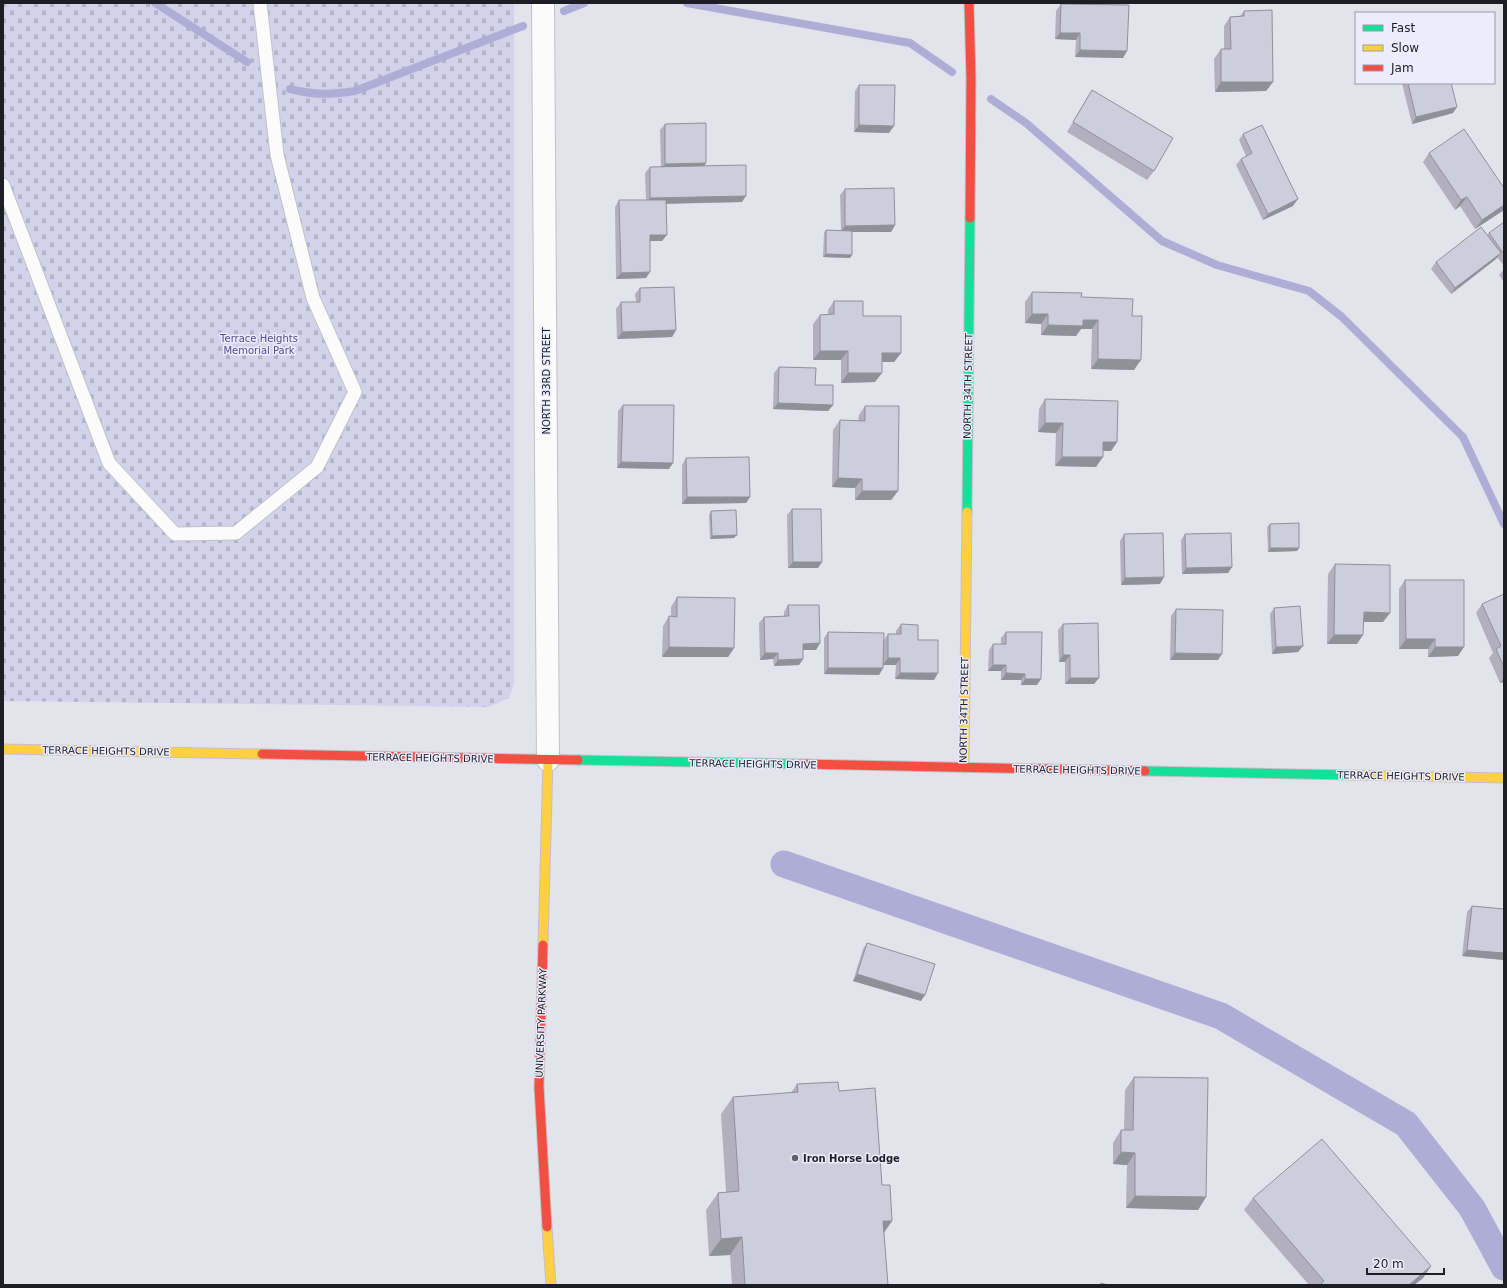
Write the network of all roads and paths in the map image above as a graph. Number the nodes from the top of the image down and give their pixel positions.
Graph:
1 (260, 3) edge
2 (543, 3) edge
3 (969, 3) edge
4 (3, 185) edge
5 (3, 750) edge
6 (548, 760) junction
7 (964, 768) junction
8 (1504, 778) edge
9 (551, 1285) edge

1 - 4 lane
2 - 6 street, NORTH 33RD STREET
3 - 7 main road, NORTH 34TH STREET
5 - 6 main road, TERRACE HEIGHTS DRIVE
6 - 7 main road, TERRACE HEIGHTS DRIVE
6 - 9 main road, UNIVERSITY PARKWAY
7 - 8 main road, TERRACE HEIGHTS DRIVE

